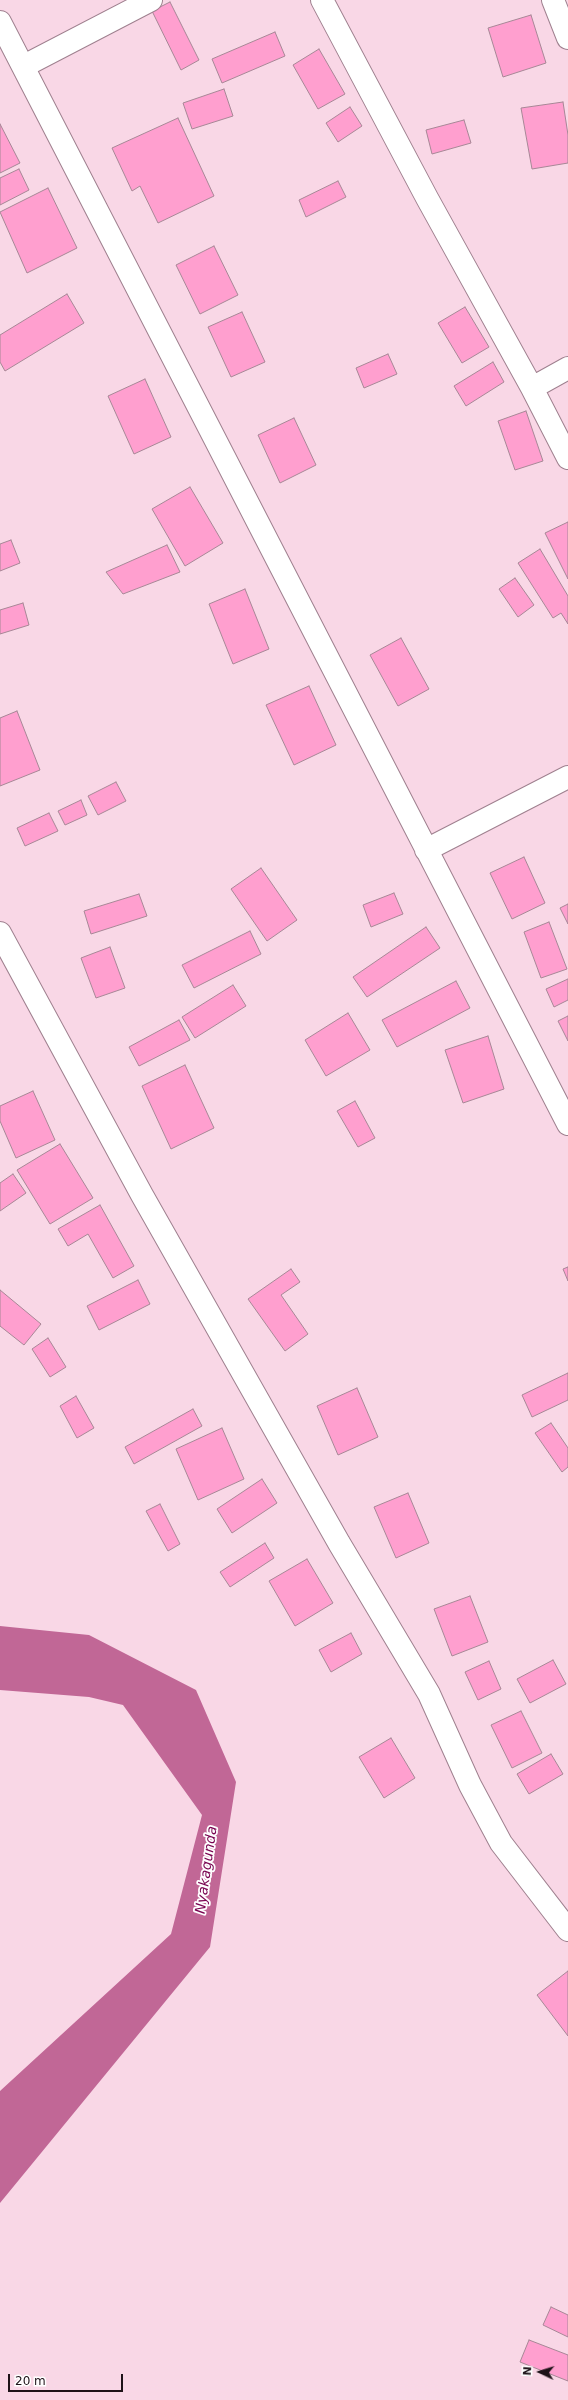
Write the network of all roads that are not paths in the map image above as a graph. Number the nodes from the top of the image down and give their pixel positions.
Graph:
1 (151, 0) edge
2 (322, 0) edge
3 (553, 0) edge
4 (0, 22) edge
5 (568, 38) edge
6 (24, 66) junction
7 (568, 368) edge
8 (532, 388) junction
9 (568, 458) edge
10 (568, 777) edge
11 (426, 850) junction
12 (0, 933) edge
13 (568, 1124) edge
14 (568, 1930) edge

1 - 6 street
2 - 8 street
3 - 5 street
4 - 6 street
6 - 11 street
7 - 8 street
8 - 9 street
10 - 11 street
11 - 13 street
12 - 14 street

